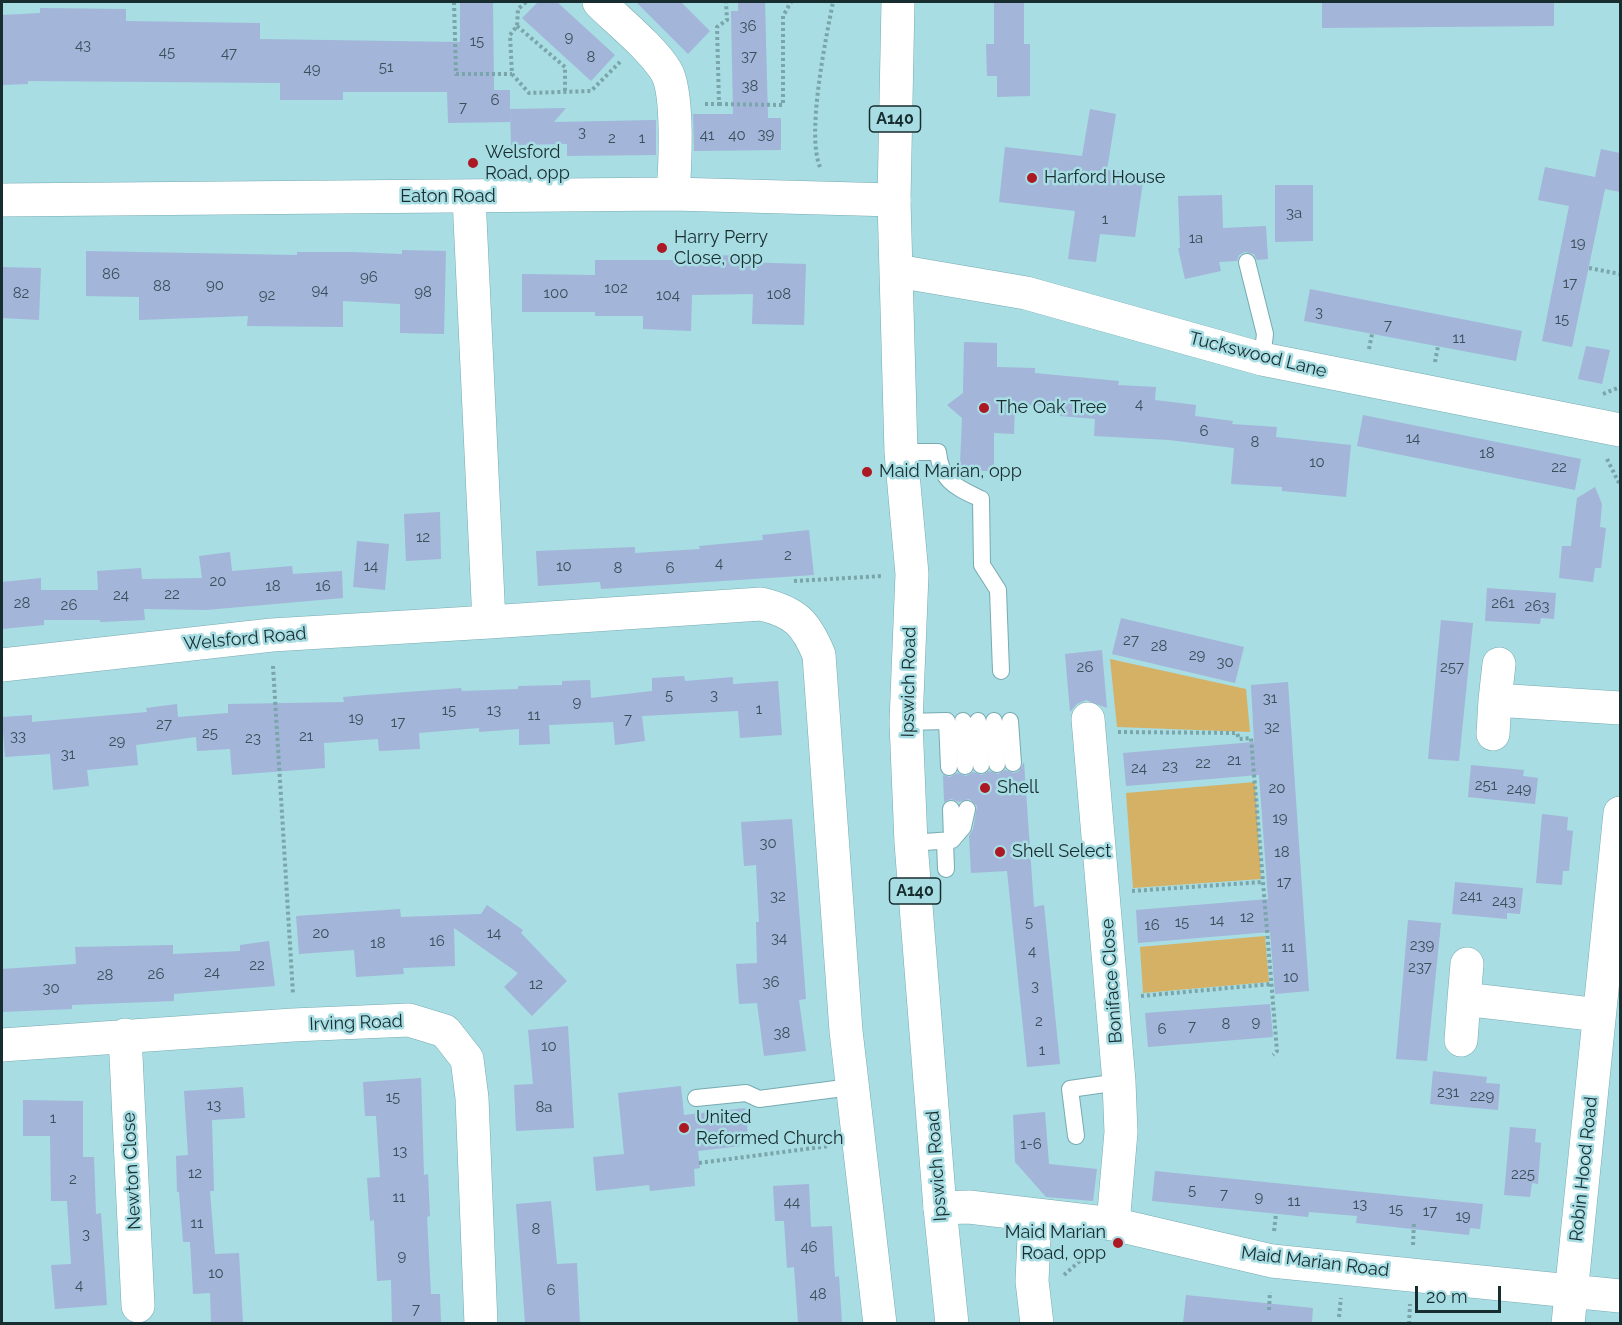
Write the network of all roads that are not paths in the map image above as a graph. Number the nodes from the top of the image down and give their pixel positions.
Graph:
1 (599, 2) edge
2 (892, 2) edge
3 (898, 2) edge
4 (896, 38) junction
5 (673, 194) junction
6 (469, 197) junction
7 (2, 200) edge
8 (894, 200) junction
9 (1247, 262) dead end
10 (897, 271) junction
11 (1262, 359) junction
12 (1620, 430) edge
13 (901, 452) junction
14 (489, 622) junction
15 (1499, 664) dead end
16 (2, 665) edge
17 (1001, 671) dead end
18 (1495, 700) junction
19 (1620, 708) edge
20 (906, 722) junction
21 (1089, 732) road end
22 (1492, 734) dead end
23 (981, 765) junction
24 (1620, 813) edge
25 (911, 843) junction
26 (946, 869) dead end
27 (1467, 964) dead end
28 (1464, 999) junction
29 (1599, 1015) junction
30 (125, 1035) junction
31 (1461, 1040) dead end
32 (2, 1045) edge
33 (1119, 1082) junction
34 (851, 1087) junction
35 (696, 1098) dead end
36 (1076, 1136) dead end
37 (940, 1208) junction
38 (1035, 1216) junction
39 (1113, 1224) junction
40 (1572, 1291) junction
41 (1620, 1296) edge
42 (138, 1306) dead end
43 (482, 1323) edge
44 (880, 1323) edge
45 (952, 1323) edge
46 (1037, 1323) edge
47 (1568, 1323) edge

1 - 5 main road
2 - 4 main road, Ipswich Road / A140
3 - 4 main road, Ipswich Road / A140
4 - 8 main road, Ipswich Road / A140
5 - 6 main road, Eaton Road
5 - 8 main road, Eaton Road
6 - 7 main road, Eaton Road
6 - 14 main road
8 - 10 main road, Ipswich Road / A140
9 - 11 lane
10 - 11 main road, Tuckswood Lane
10 - 13 main road, Ipswich Road / A140
11 - 12 main road, Tuckswood Lane
13 - 17 lane
13 - 20 main road, Ipswich Road / A140
14 - 16 main road, Welsford Road
14 - 34 main road, Welsford Road
15 - 18 main road
18 - 19 main road
18 - 22 main road
20 - 23 lane
20 - 25 main road, Ipswich Road / A140
21 - 33 main road, Boniface Close
23 - 23 lane
24 - 29 main road, Robin Hood Road
25 - 26 lane
25 - 37 main road, Ipswich Road / A140
27 - 28 main road
28 - 29 main road
28 - 31 main road
29 - 40 main road, Robin Hood Road
30 - 32 main road, Irving Road
30 - 42 main road, Newton Close
30 - 43 main road, Irving Road
33 - 36 lane
33 - 39 main road, Boniface Close
34 - 35 lane
34 - 44 main road
37 - 38 main road, Maid Marian Road
37 - 45 main road, Ipswich Road / A140
38 - 39 main road, Maid Marian Road
38 - 46 main road
39 - 40 main road, Maid Marian Road
40 - 41 main road, Maid Marian Road
40 - 47 main road, Robin Hood Road

